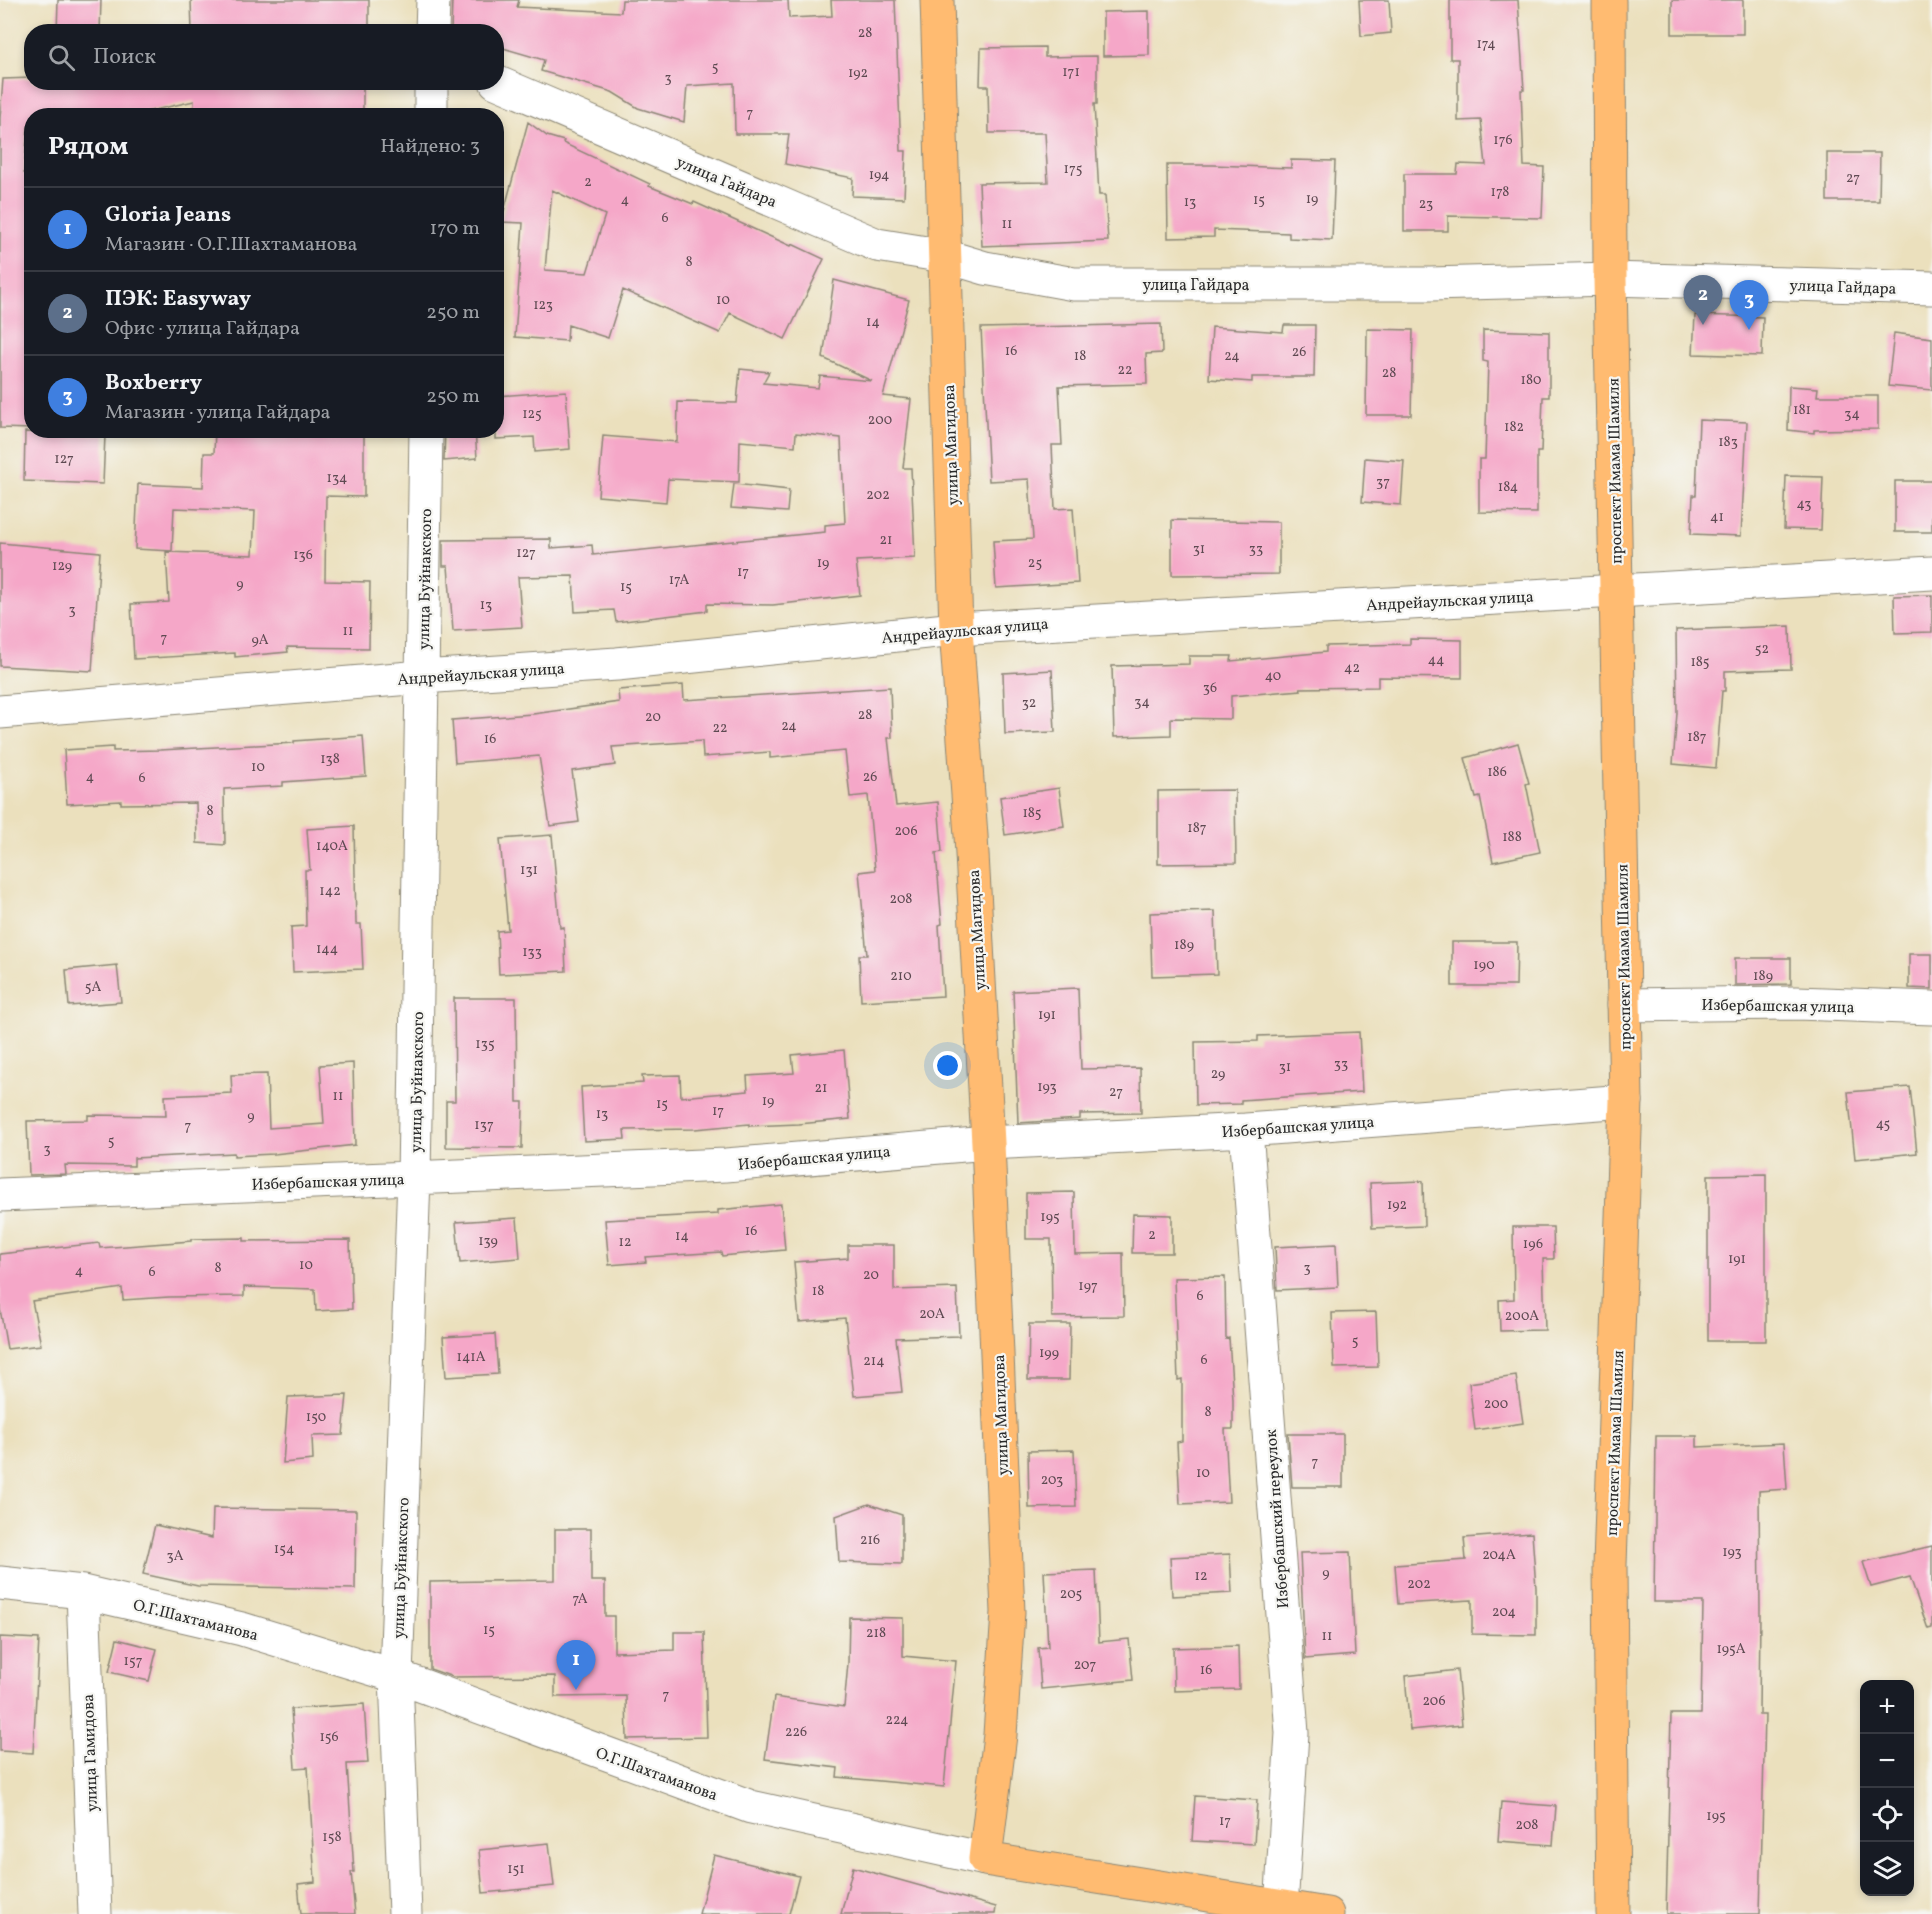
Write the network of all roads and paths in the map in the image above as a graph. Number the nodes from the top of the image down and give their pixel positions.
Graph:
1 (433, 0) edge
2 (937, 0) edge
3 (1609, 0) edge
4 (432, 24) edge
5 (504, 85) edge
6 (431, 90) edge
7 (431, 108) edge
8 (945, 256) junction
9 (1610, 279) junction
10 (1932, 288) edge
11 (426, 438) edge
12 (1932, 573) edge
13 (1617, 591) junction
14 (956, 629) junction
15 (422, 677) junction
16 (0, 712) edge
17 (1624, 1005) junction
18 (1932, 1008) edge
19 (1626, 1101) junction
20 (1246, 1130) junction
21 (988, 1143) junction
22 (414, 1178) junction
23 (0, 1195) edge
24 (0, 1582) edge
25 (83, 1592) junction
26 (396, 1676) junction
27 (985, 1859) junction
28 (1281, 1908) junction
29 (95, 1914) edge
30 (405, 1914) edge
31 (1327, 1914) edge
32 (1613, 1914) edge

1 - 4 street
2 - 8 main road, улица Магидова
3 - 9 main road, проспект Имама Шамиля
5 - 8 street, улица Гайдара
6 - 7 street
8 - 9 street, улица Гайдара
8 - 14 main road, улица Магидова
9 - 10 street, улица Гайдара
9 - 13 main road, проспект Имама Шамиля
11 - 15 street, улица Буйнакского
12 - 13 street, Андрейаульская улица
13 - 14 street, Андрейаульская улица
13 - 17 main road, проспект Имама Шамиля
14 - 15 street, Андрейаульская улица
14 - 21 main road, улица Магидова
15 - 16 street, Андрейаульская улица
15 - 22 street, улица Буйнакского
17 - 18 street, Избербашская улица
17 - 19 main road, проспект Имама Шамиля
19 - 20 street, Избербашская улица
19 - 32 main road, проспект Имама Шамиля
20 - 21 street, Избербашская улица
20 - 28 street, Избербашский переулок
21 - 22 street, Избербашская улица
21 - 27 main road, улица Магидова
22 - 23 street, Избербашская улица
22 - 26 street, улица Буйнакского
24 - 25 street, О.Г.Шахтаманова
25 - 26 street, О.Г.Шахтаманова
25 - 29 street, улица Гамидова
26 - 27 street, О.Г.Шахтаманова
26 - 30 street, улица Буйнакского
27 - 28 main road, О.Г.Шахтаманова
28 - 31 main road, О.Г.Шахтаманова

